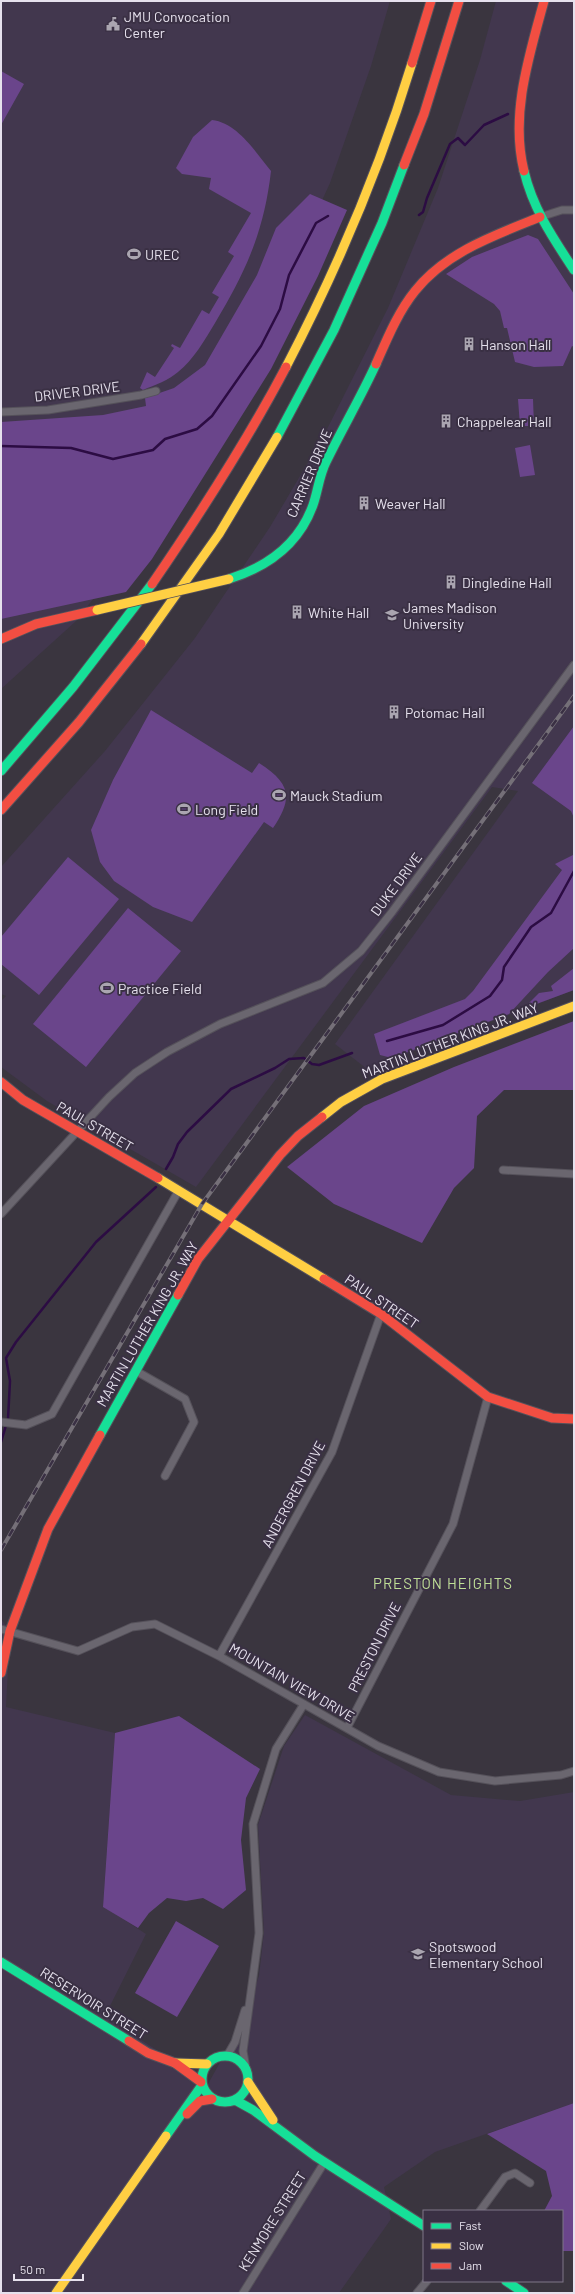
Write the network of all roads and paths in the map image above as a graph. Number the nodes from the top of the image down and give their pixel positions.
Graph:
1 (431, 1) edge
2 (459, 1) edge
3 (544, 1) edge
4 (574, 210) edge
5 (540, 217) junction
6 (574, 270) edge
7 (156, 391) dead end
8 (1, 412) edge
9 (1, 639) edge
10 (574, 665) edge
11 (1, 771) edge
12 (1, 810) edge
13 (574, 1006) edge
14 (1, 1082) edge
15 (77, 1132) junction
16 (503, 1170) dead end
17 (574, 1174) edge
18 (179, 1190) junction
19 (1, 1214) edge
20 (228, 1218) junction
21 (381, 1314) junction
22 (136, 1371) junction
23 (488, 1397) junction
24 (574, 1419) edge
25 (2, 1422) edge
26 (165, 1476) dead end
27 (5, 1630) edge
28 (219, 1656) junction
29 (1, 1674) edge
30 (304, 1704) junction
31 (346, 1728) junction
32 (574, 1771) edge
33 (1, 1962) edge
34 (251, 1989) junction
35 (227, 2056) junction
36 (175, 2063) junction
37 (207, 2064) junction
38 (246, 2068) junction
39 (248, 2082) junction
40 (202, 2083) junction
41 (212, 2099) junction
42 (235, 2100) junction
43 (167, 2136) junction
44 (287, 2137) junction
45 (324, 2163) junction
46 (530, 2183) dead end
47 (481, 2210) edge
48 (423, 2225) edge
49 (426, 2282) edge
50 (508, 2282) edge
51 (56, 2293) edge
52 (243, 2293) edge
53 (417, 2293) edge
54 (524, 2293) edge

1 - 11 main road
2 - 12 main road
3 - 5 main road
4 - 5 street
5 - 6 main road
5 - 9 main road, CARRIER DRIVE, bridge
7 - 8 street, DRIVER DRIVE
10 - 15 street, DUKE DRIVE
13 - 20 main road, MARTIN LUTHER KING JR. WAY
14 - 15 main road, PAUL STREET
15 - 18 main road, PAUL STREET
15 - 19 street, DUKE DRIVE
16 - 17 street
18 - 20 main road, PAUL STREET
18 - 25 street
20 - 21 main road, PAUL STREET
20 - 22 main road, MARTIN LUTHER KING JR. WAY
21 - 23 main road, PAUL STREET
21 - 28 street, ANDERGREN DRIVE
22 - 26 street
22 - 27 main road, MARTIN LUTHER KING JR. WAY
23 - 24 main road, PAUL STREET
23 - 31 street, PRESTON DRIVE
27 - 28 street, MOUNTAIN VIEW DRIVE
27 - 29 main road, MARTIN LUTHER KING JR. WAY
28 - 30 street, MOUNTAIN VIEW DRIVE
30 - 31 street, MOUNTAIN VIEW DRIVE
30 - 34 street
31 - 32 street, MOUNTAIN VIEW DRIVE
33 - 36 main road, RESERVOIR STREET
34 - 35 street
34 - 38 street
35 - 37 main road
35 - 38 main road
36 - 37 main road, RESERVOIR STREET
36 - 40 main road, RESERVOIR STREET
37 - 40 main road
38 - 39 main road
39 - 42 main road
39 - 44 main road
40 - 41 main road
40 - 43 main road
41 - 42 main road
41 - 43 main road
42 - 44 main road
43 - 51 main road
44 - 45 main road
45 - 48 main road
45 - 52 street, KENMORE STREET
46 - 47 street
49 - 53 street
50 - 54 main road

